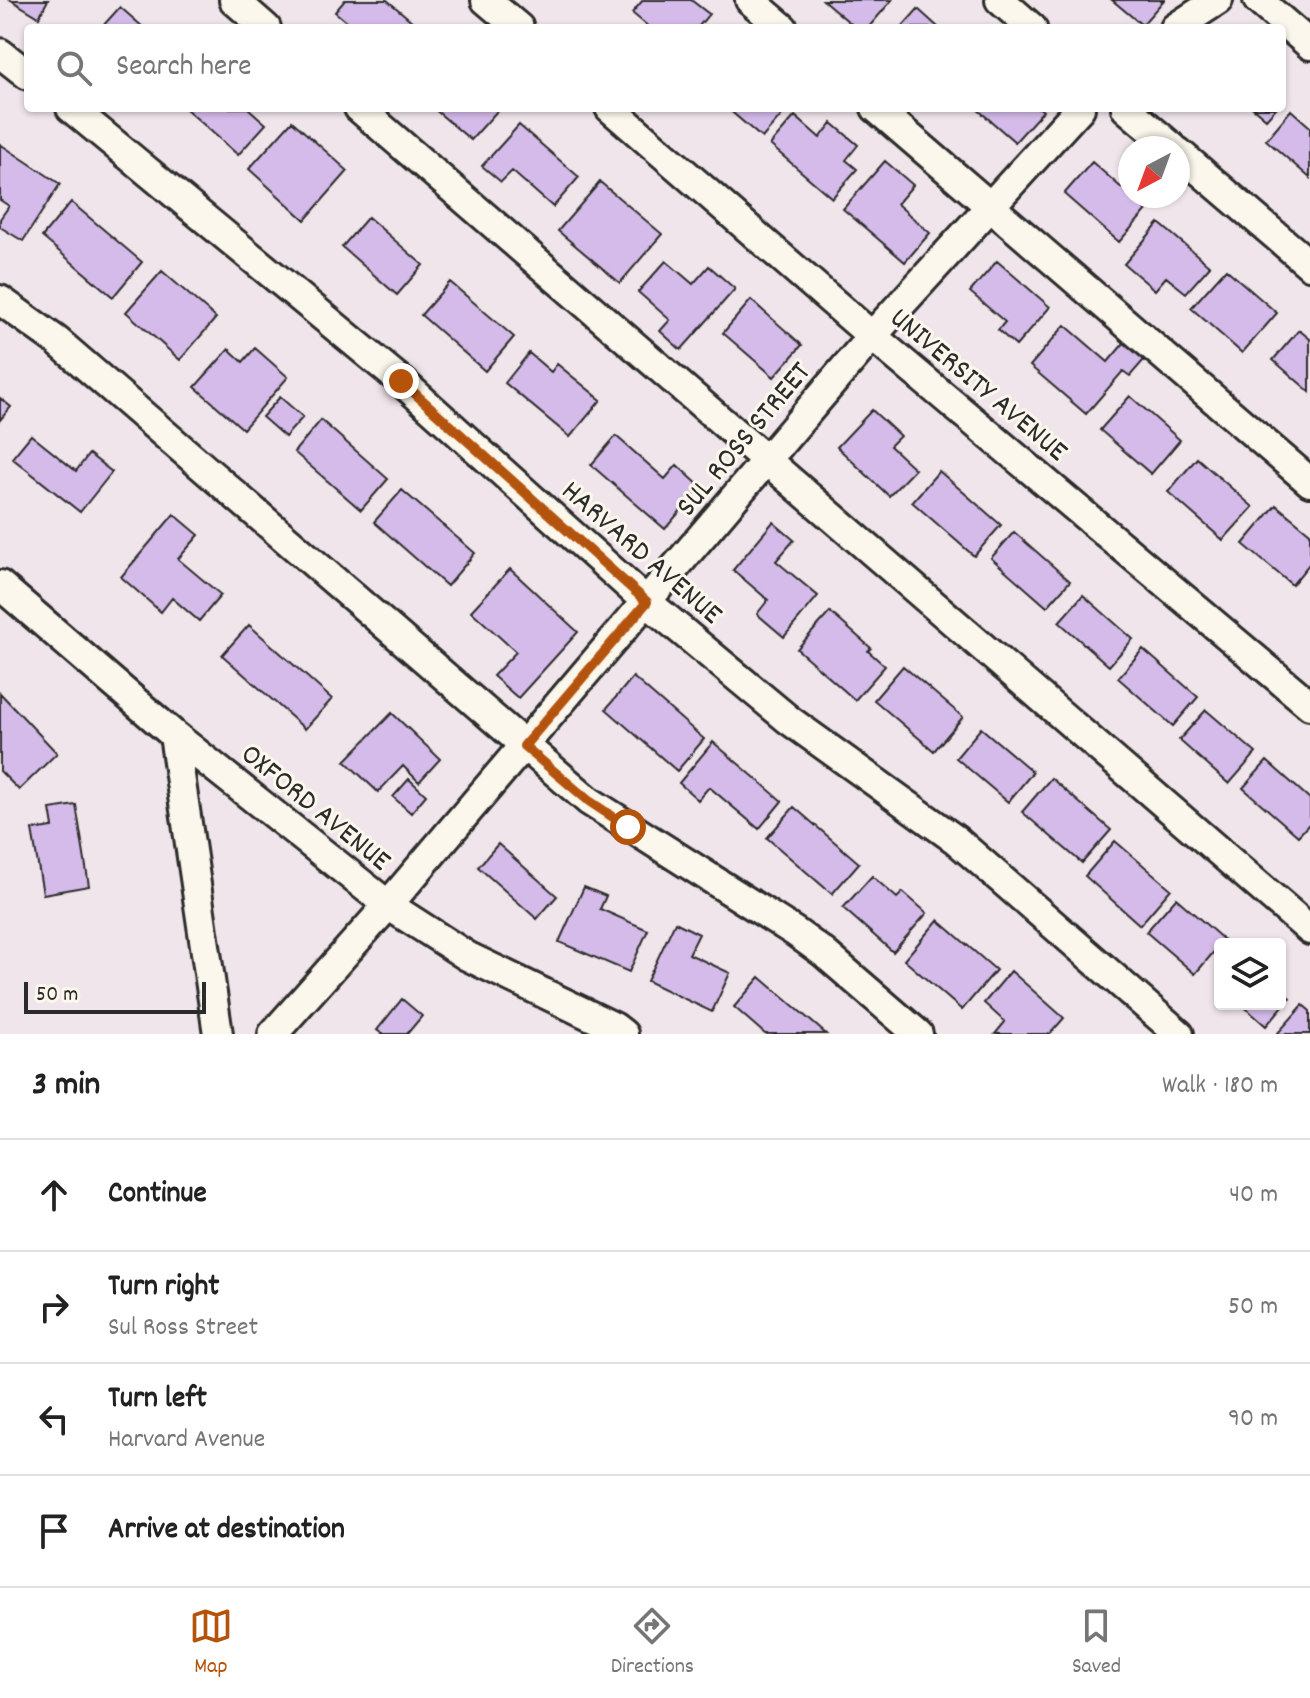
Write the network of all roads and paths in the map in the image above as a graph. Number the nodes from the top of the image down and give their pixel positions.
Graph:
1 (234, 0) edge
2 (486, 0) edge
3 (750, 0) edge
4 (1000, 0) edge
5 (1218, 0) edge
6 (1258, 0) edge
7 (261, 24) edge
8 (514, 24) edge
9 (778, 24) edge
10 (1027, 24) edge
11 (1181, 24) edge
12 (1286, 24) edge
13 (1286, 24) edge
14 (1310, 45) edge
15 (0, 53) edge
16 (24, 72) edge
17 (76, 112) edge
18 (364, 112) edge
19 (615, 112) edge
20 (881, 112) edge
21 (1076, 112) edge
22 (1131, 112) edge
23 (1159, 136) edge
24 (1190, 162) edge
25 (990, 206) junction
26 (1310, 265) edge
27 (0, 300) edge
28 (872, 336) junction
29 (767, 460) junction
30 (1310, 482) edge
31 (0, 585) edge
32 (647, 602) junction
33 (1310, 705) edge
34 (174, 735) junction
35 (524, 746) junction
36 (388, 905) junction
37 (1310, 930) edge
38 (218, 1034) edge
39 (273, 1034) edge
40 (623, 1034) edge
41 (918, 1034) edge
42 (1179, 1034) edge

1 - 7 street
2 - 8 street
3 - 9 street
4 - 10 street
5 - 11 street
6 - 13 street
12 - 14 street
15 - 16 street
17 - 32 street, HARVARD AVENUE
18 - 29 street
19 - 28 street, UNIVERSITY AVENUE
20 - 25 street
21 - 25 street, SUL ROSS STREET
22 - 23 street
24 - 26 street
25 - 28 street, SUL ROSS STREET
25 - 30 street
27 - 35 street
28 - 29 street, SUL ROSS STREET
28 - 33 street, UNIVERSITY AVENUE
29 - 32 street, SUL ROSS STREET
29 - 37 street
31 - 34 street, OXFORD AVENUE
32 - 35 street, SUL ROSS STREET
32 - 42 street, HARVARD AVENUE
34 - 36 street, OXFORD AVENUE
34 - 38 street
35 - 36 street, SUL ROSS STREET
35 - 41 street
36 - 39 street, SUL ROSS STREET
36 - 40 street, OXFORD AVENUE

